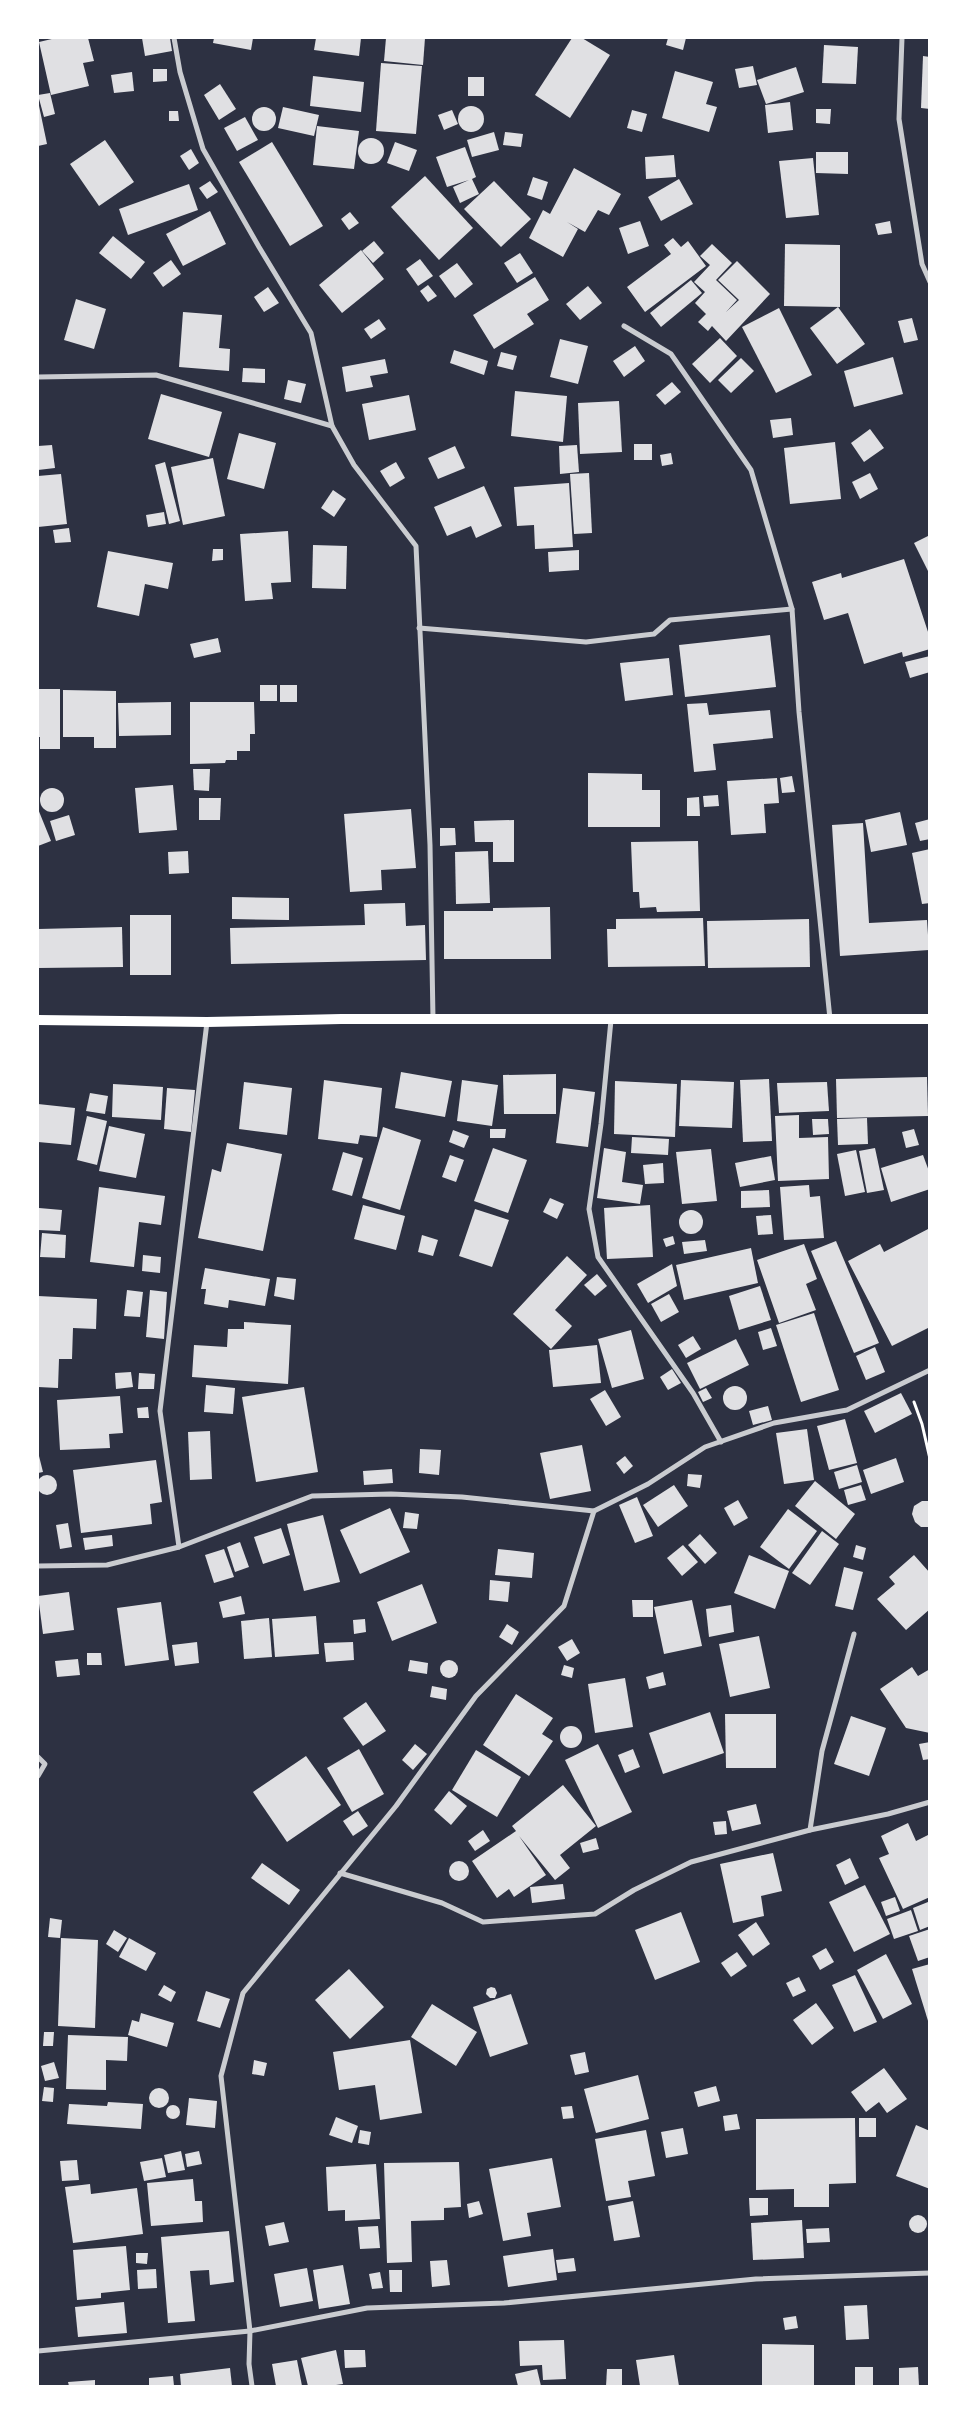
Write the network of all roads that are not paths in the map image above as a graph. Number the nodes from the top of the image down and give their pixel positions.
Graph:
1 (174, 38) edge
2 (902, 38) edge
3 (930, 282) edge
4 (624, 326) dead end
5 (38, 377) edge
6 (332, 426) junction
7 (792, 609) junction
8 (419, 628) junction
9 (930, 1019) edge
10 (38, 1020) edge
11 (611, 1020) junction
12 (830, 1020) junction
13 (433, 1021) junction
14 (207, 1022) junction
15 (930, 1370) edge
16 (721, 1442) junction
17 (594, 1511) junction
18 (179, 1547) junction
19 (38, 1566) edge
20 (854, 1634) dead end
21 (38, 1757) edge
22 (38, 1776) edge
23 (930, 1802) edge
24 (810, 1830) junction
25 (340, 1873) junction
26 (930, 2274) edge
27 (250, 2331) junction
28 (38, 2351) edge
29 (252, 2386) edge

1 - 6 street
2 - 3 street
4 - 7 street
5 - 6 street
6 - 8 street
7 - 8 street
7 - 12 street
8 - 13 street
9 - 12 main road
10 - 14 main road
11 - 12 main road
11 - 13 main road
11 - 16 street
13 - 14 main road
14 - 18 street
15 - 16 street
16 - 17 street
17 - 18 street
17 - 25 street
18 - 19 street
20 - 24 street
21 - 22 street
23 - 24 street
24 - 25 street
25 - 27 street
26 - 27 street
27 - 28 street
27 - 29 street

